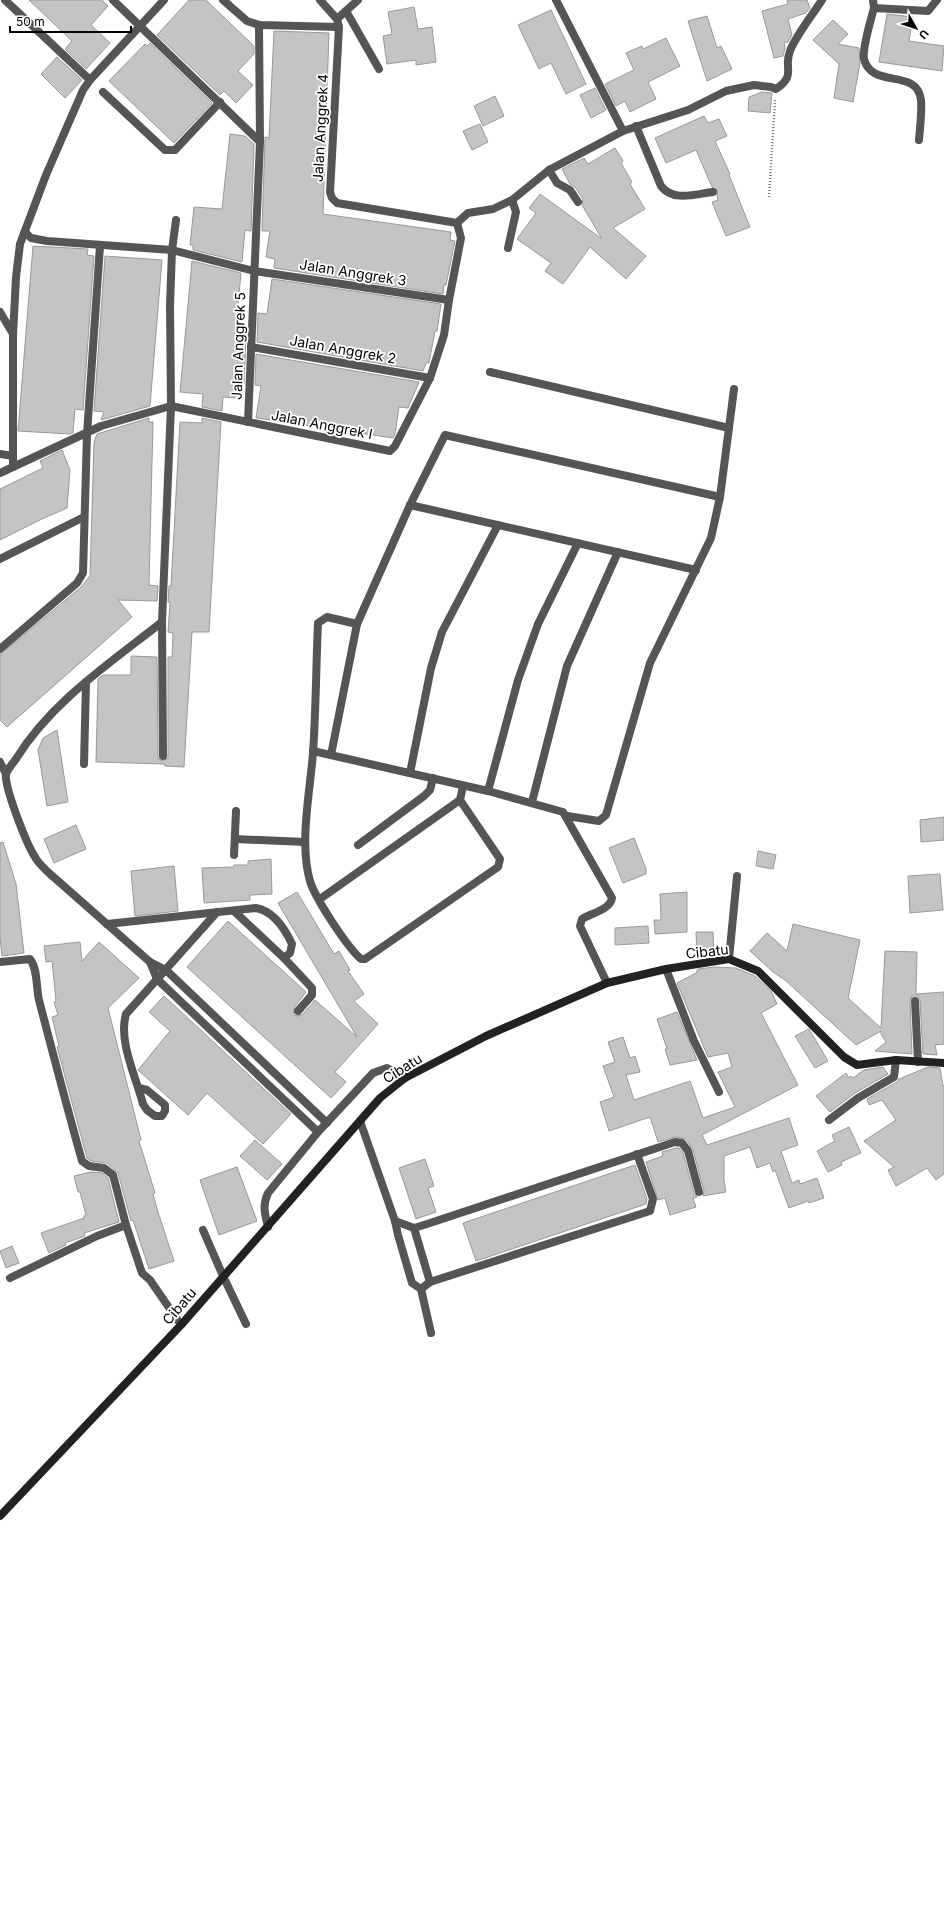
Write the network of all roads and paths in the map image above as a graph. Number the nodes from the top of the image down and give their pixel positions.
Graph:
1 (6, 0) edge
2 (113, 0) edge
3 (164, 0) edge
4 (223, 0) edge
5 (320, 0) edge
6 (358, 0) edge
7 (556, 0) edge
8 (822, 0) edge
9 (937, 0) edge
10 (873, 4) edge
11 (346, 11) junction
12 (337, 18) junction
13 (259, 25) junction
14 (140, 26) junction
15 (339, 27) junction
16 (379, 69) dead end
17 (90, 80) junction
18 (776, 90) junction
19 (103, 92) dead end
20 (220, 102) junction
21 (636, 126) junction
22 (623, 131) junction
23 (919, 140) dead end
24 (260, 142) junction
25 (549, 170) junction
26 (713, 192) dead end
27 (769, 197) dead end
28 (512, 200) junction
29 (578, 202) dead end
30 (176, 220) dead end
31 (457, 223) junction
32 (24, 232) junction
33 (100, 246) junction
34 (508, 248) dead end
35 (172, 250) junction
36 (254, 270) junction
37 (449, 300) junction
38 (0, 312) edge
39 (13, 335) junction
40 (251, 347) junction
41 (490, 372) dead end
42 (430, 378) junction
43 (734, 389) dead end
44 (171, 406) junction
45 (248, 422) junction
46 (729, 428) junction
47 (87, 434) junction
48 (0, 454) edge
49 (13, 456) junction
50 (13, 467) junction
51 (0, 474) edge
52 (720, 497) junction
53 (410, 505) junction
54 (84, 518) junction
55 (498, 525) junction
56 (578, 543) junction
57 (618, 552) junction
58 (0, 559) edge
59 (696, 570) junction
60 (162, 622) junction
61 (357, 624) junction
62 (0, 649) edge
63 (86, 682) junction
64 (313, 751) junction
65 (331, 754) junction
66 (163, 756) dead end
67 (0, 762) edge
68 (84, 764) dead end
69 (410, 773) junction
70 (6, 774) junction
71 (434, 778) junction
72 (463, 786) junction
73 (488, 791) junction
74 (460, 800) junction
75 (532, 802) junction
76 (236, 811) dead end
77 (567, 816) junction
78 (235, 839) junction
79 (306, 842) junction
80 (358, 845) dead end
81 (234, 855) dead end
82 (737, 876) dead end
83 (320, 899) junction
84 (234, 911) junction
85 (217, 912) junction
86 (107, 924) junction
87 (284, 958) junction
88 (729, 959) junction
89 (0, 962) edge
90 (150, 962) junction
91 (666, 969) junction
92 (166, 970) junction
93 (157, 979) junction
94 (607, 983) junction
95 (915, 1001) dead end
96 (298, 1011) dead end
97 (896, 1060) junction
98 (918, 1062) junction
99 (944, 1063) edge
100 (405, 1078) junction
101 (139, 1088) dead end
102 (719, 1092) dead end
103 (829, 1120) dead end
104 (360, 1121) junction
105 (327, 1123) junction
106 (318, 1132) junction
107 (637, 1154) junction
108 (699, 1192) dead end
109 (395, 1221) junction
110 (126, 1225) junction
111 (268, 1227) junction
112 (414, 1228) junction
113 (203, 1230) dead end
114 (223, 1276) junction
115 (10, 1278) dead end
116 (430, 1282) junction
117 (421, 1289) junction
118 (246, 1324) dead end
119 (181, 1325) junction
120 (431, 1333) dead end
121 (0, 1516) edge

1 - 17 street
2 - 14 street
3 - 14 street
4 - 13 street
5 - 12 street
6 - 11 street
7 - 22 street
8 - 18 street
9 - 10 street
10 - 23 street
11 - 12 street
11 - 16 street
12 - 15 street, Jalan Anggrek 4
13 - 15 street
13 - 24 street, Jalan Anggrek 5
14 - 17 street
14 - 20 street
15 - 31 street, Jalan Anggrek 4
17 - 32 street
18 - 21 street
18 - 27 path
19 - 20 street
20 - 24 street
21 - 22 street
21 - 26 street
22 - 25 street
24 - 36 street, Jalan Anggrek 5
25 - 28 street
25 - 29 street
28 - 31 street
28 - 34 street
30 - 35 street
31 - 37 street
32 - 33 street, Jalan Anggrek 3
32 - 39 street
33 - 35 street, Jalan Anggrek 3
33 - 47 street
35 - 36 street, Jalan Anggrek 3
35 - 44 street
36 - 37 street, Jalan Anggrek 3
36 - 40 street, Jalan Anggrek 5
37 - 42 street
38 - 39 street
39 - 49 street
40 - 42 street, Jalan Anggrek 2
40 - 45 street, Jalan Anggrek 5
41 - 46 street
42 - 45 street, Jalan Anggrek I
43 - 46 street
44 - 45 street, Jalan Anggrek I
44 - 47 street
44 - 60 street
46 - 52 street
47 - 50 street
47 - 54 street
48 - 49 street
49 - 50 street
50 - 51 street
52 - 53 street
52 - 59 street
53 - 55 street
53 - 61 street
54 - 58 street
54 - 62 street
55 - 56 street
55 - 69 street
56 - 57 street
56 - 73 street
57 - 59 street
57 - 75 street
59 - 77 street
60 - 63 street
60 - 66 street
61 - 64 street
61 - 65 street
63 - 68 street
63 - 70 street
64 - 65 street
64 - 79 street
65 - 69 street
67 - 70 street
69 - 71 street
70 - 86 street
71 - 72 street
71 - 80 street
72 - 73 street
72 - 74 street
73 - 75 street
74 - 83 street
74 - 83 street
75 - 77 street
76 - 78 street
77 - 94 street
78 - 79 street
78 - 81 street
79 - 83 street
82 - 88 street
84 - 85 street
84 - 87 street
84 - 87 street
85 - 86 street
85 - 92 street
86 - 90 street
87 - 96 street
88 - 91 street, Cibatu
88 - 97 street, Cibatu
89 - 110 street
90 - 92 street
90 - 93 street
91 - 94 street, Cibatu
91 - 102 street
92 - 93 street
92 - 105 street
93 - 101 street
93 - 106 street
94 - 100 street, Cibatu
95 - 98 street
97 - 98 street, Cibatu
97 - 103 street
98 - 99 street, Cibatu
100 - 104 street, Cibatu
100 - 105 street
104 - 109 street
104 - 111 street, Cibatu
105 - 106 street
106 - 111 street
107 - 108 street
107 - 112 street
107 - 116 street
109 - 112 street
109 - 117 street
110 - 115 street
110 - 119 street
111 - 114 street, Cibatu
112 - 116 street
113 - 114 street
114 - 118 street
114 - 119 street, Cibatu
116 - 117 street
117 - 120 street
119 - 121 street, Cibatu

